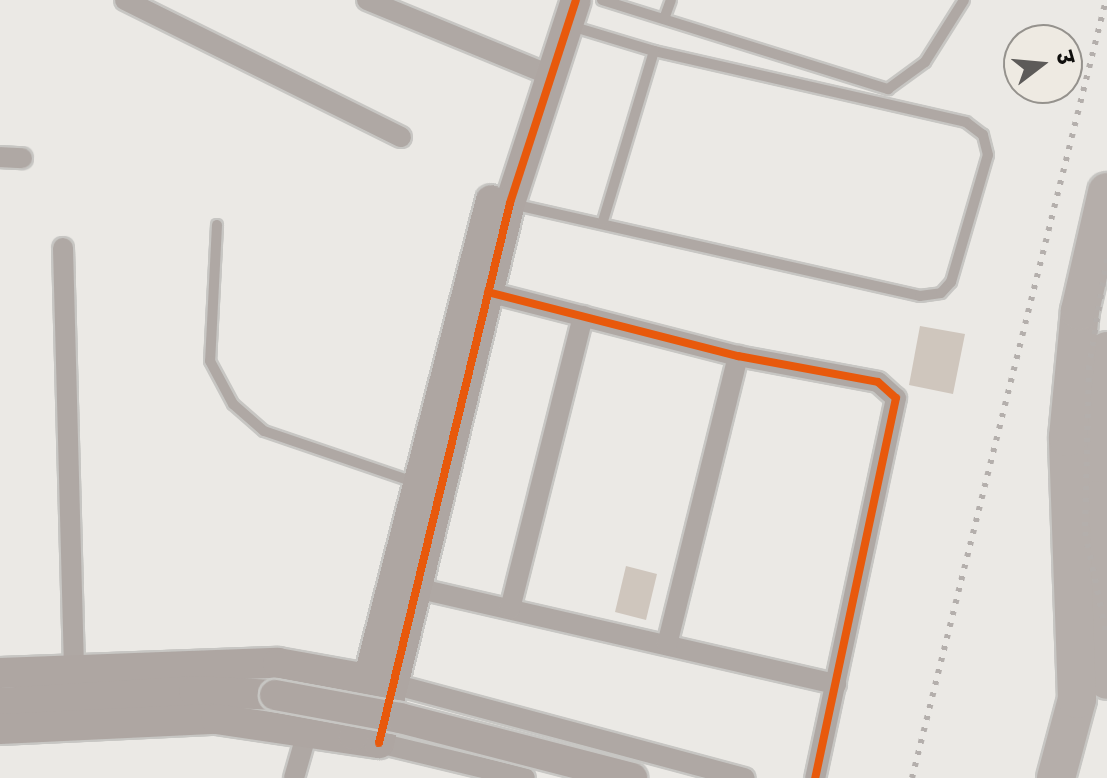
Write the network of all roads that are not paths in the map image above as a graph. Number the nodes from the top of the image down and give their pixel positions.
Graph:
1 (125, 0) edge
2 (367, 0) edge
3 (602, 0) edge
4 (671, 0) edge
5 (964, 0) edge
6 (156, 7) edge
7 (567, 8) edge
8 (664, 19) junction
9 (654, 51) junction
10 (541, 71) junction
11 (401, 137) dead end
12 (0, 157) edge
13 (22, 158) dead end
14 (1107, 192) edge
15 (510, 203) junction
16 (603, 221) junction
17 (217, 225) dead end
18 (63, 248) dead end
19 (488, 292) junction
20 (583, 316) junction
21 (1107, 351) edge
22 (738, 356) junction
23 (415, 483) junction
24 (416, 588) junction
25 (510, 609) junction
26 (1105, 634) edge
27 (667, 645) junction
28 (74, 669) junction
29 (0, 673) edge
30 (1107, 680) edge
31 (380, 681) junction
32 (836, 684) junction
33 (0, 703) edge
34 (0, 729) edge
35 (308, 729) junction
36 (366, 740) junction
37 (478, 773) edge
38 (294, 778) edge
39 (525, 778) edge
40 (632, 778) edge
41 (745, 778) edge
42 (815, 778) edge
43 (1056, 778) edge

1 - 6 street
2 - 10 street
3 - 8 lane
4 - 8 lane
5 - 8 lane
6 - 11 street
7 - 9 lane
7 - 10 street
9 - 16 lane
9 - 16 lane
10 - 15 street
10 - 23 street
12 - 13 street
14 - 43 highway
15 - 16 lane
15 - 19 street
17 - 23 lane
18 - 28 street
19 - 20 street
19 - 24 street
20 - 22 street
20 - 25 street
21 - 26 highway
22 - 27 street
22 - 32 street
23 - 31 street
24 - 25 street
24 - 31 street
25 - 27 street
26 - 30 highway
27 - 32 street
28 - 29 street
28 - 31 street
31 - 36 street
31 - 41 street
32 - 42 street
33 - 40 street, bridge
34 - 35 street
35 - 36 street
35 - 38 street
36 - 37 street
37 - 39 street

